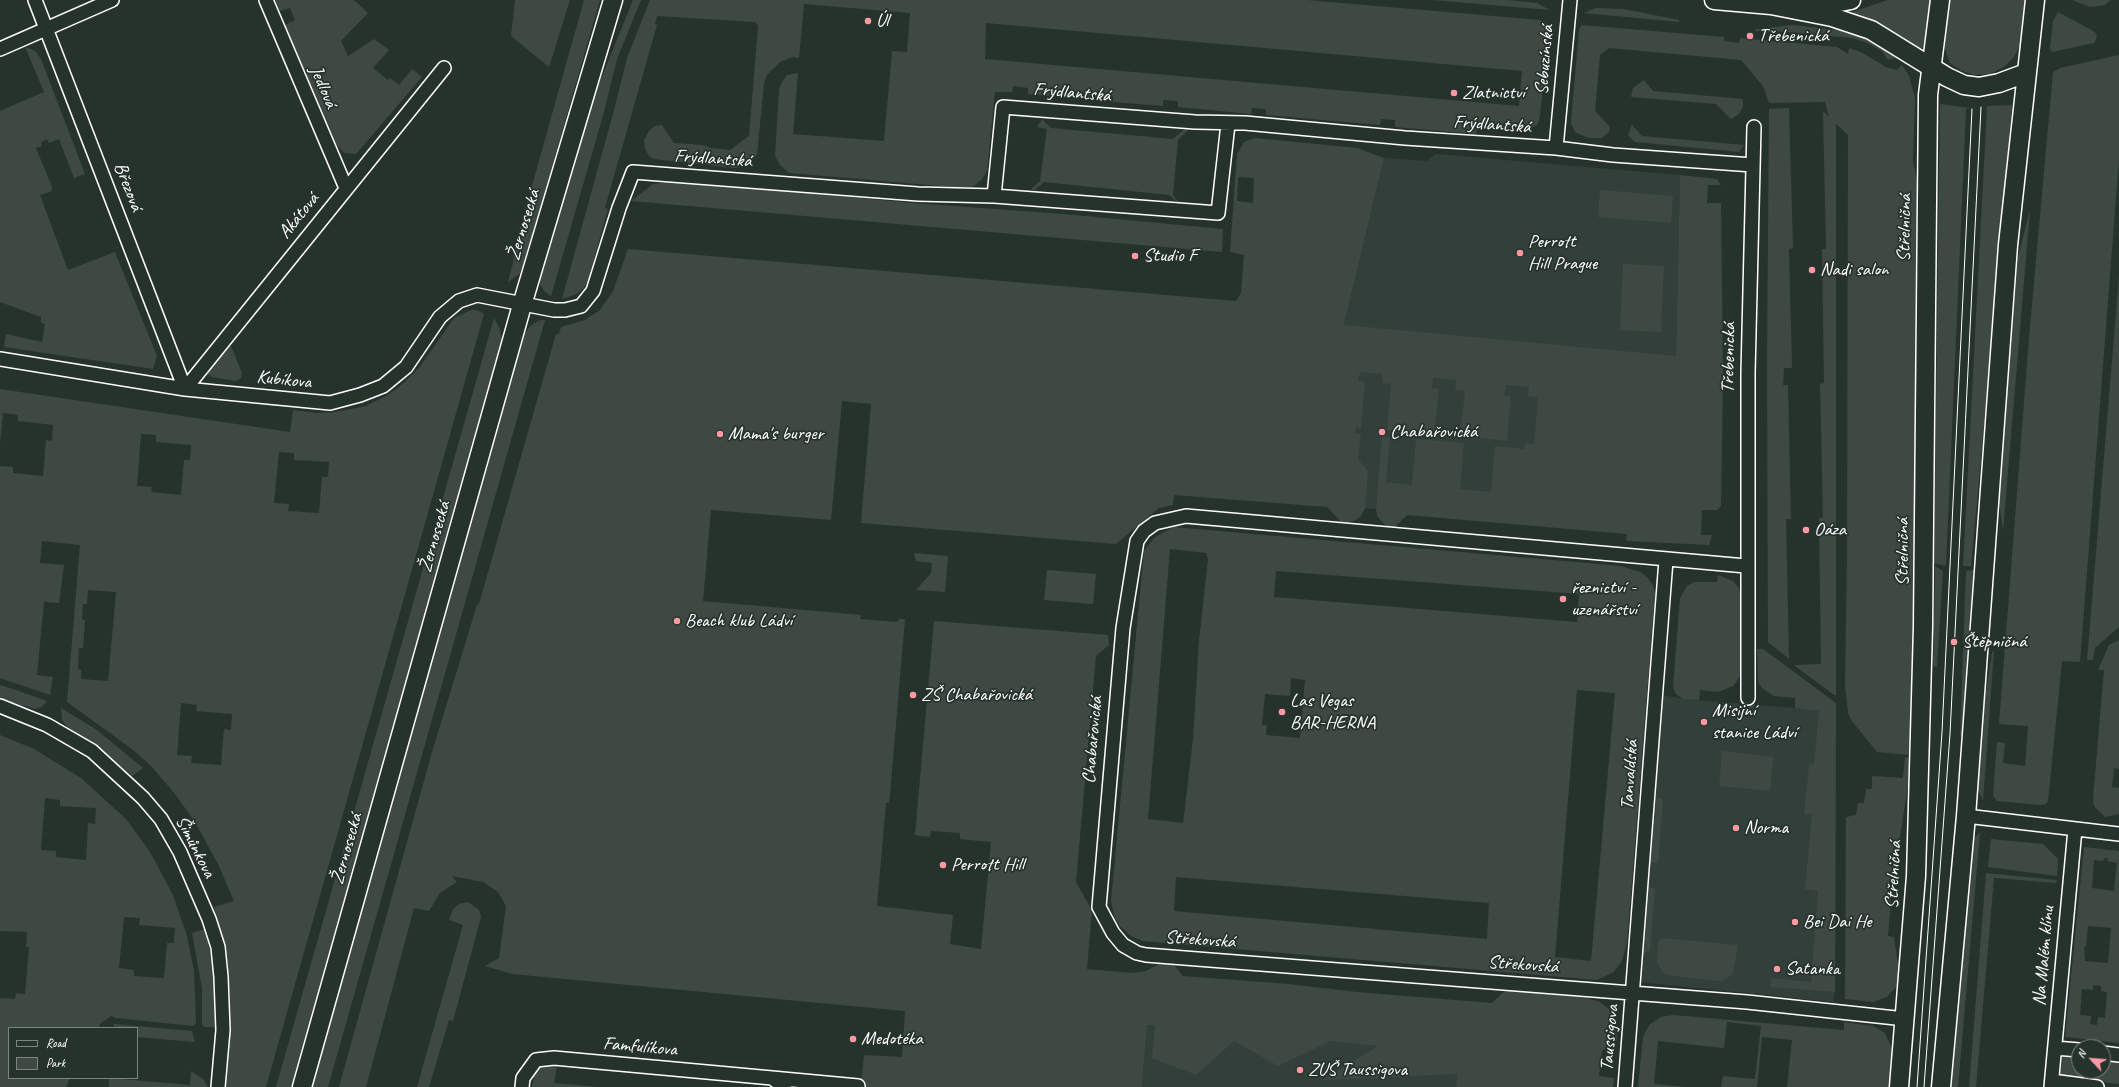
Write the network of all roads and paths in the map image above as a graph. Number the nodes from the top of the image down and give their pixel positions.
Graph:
1 (35, 0) edge
2 (112, 0) edge
3 (266, 0) edge
4 (1570, 0) edge
5 (1714, 0) edge
6 (1851, 0) edge
7 (1940, 0) edge
8 (2035, 0) edge
9 (612, 2) edge
10 (1771, 5) junction
11 (47, 29) junction
12 (0, 49) edge
13 (1931, 67) junction
14 (444, 68) dead end
15 (2026, 72) junction
16 (1228, 124) junction
17 (1754, 127) dead end
18 (1556, 148) junction
19 (1753, 165) junction
20 (346, 188) junction
21 (994, 196) junction
22 (522, 305) junction
23 (0, 359) edge
24 (185, 389) junction
25 (1666, 560) junction
26 (1746, 566) junction
27 (1748, 698) dead end
28 (0, 706) edge
29 (1966, 816) junction
30 (2075, 829) junction
31 (2119, 834) edge
32 (1137, 953) joint
33 (1633, 993) junction
34 (1905, 1019) junction
35 (2055, 1048) junction
36 (2071, 1049) edge
37 (772, 1078) junction
38 (2051, 1084) edge
39 (858, 1086) edge
40 (218, 1087) edge
41 (302, 1087) edge
42 (522, 1087) edge
43 (784, 1087) edge
44 (1625, 1087) edge
45 (1899, 1087) edge
46 (1941, 1087) edge
47 (2097, 1087) edge

1 - 11 street, Březová
2 - 11 street
3 - 20 street, Jedlová
4 - 18 street, Sebuzínská
5 - 10 main road
6 - 10 main road
7 - 13 main road, Střelničná
8 - 15 main road
9 - 22 main road, Žernosecká
10 - 13 main road
11 - 12 street
11 - 24 street, Březová
13 - 15 main road
13 - 34 main road, Střelničná
14 - 20 street, Akátová
15 - 29 main road
16 - 18 street, Frýdlantská
16 - 21 street, Frýdlantská
16 - 21 street, Frýdlantská
17 - 19 street, Třebenická
18 - 19 street, Frýdlantská
19 - 26 street, Třebenická
20 - 24 street, Akátová
21 - 22 street, Frýdlantská
22 - 24 street, Kubíkova
22 - 41 main road, Žernosecká
23 - 24 street, Kubíkova
25 - 26 street
25 - 32 street, Chabařovická
25 - 33 street, Tanvaldská
26 - 27 street, Třebenická
28 - 40 street, Šimůnkova
29 - 30 street
29 - 46 main road
30 - 31 street
30 - 35 street, Na Malém klínu
32 - 33 street, Střekovská
33 - 34 street, Střekovská
33 - 44 street, Taussigova
34 - 45 main road, Střelničná
35 - 36 street
35 - 38 street, Na Malém klínu
37 - 39 street, Famfulíkova
37 - 42 street, Famfulíkova
37 - 43 street
38 - 47 street

